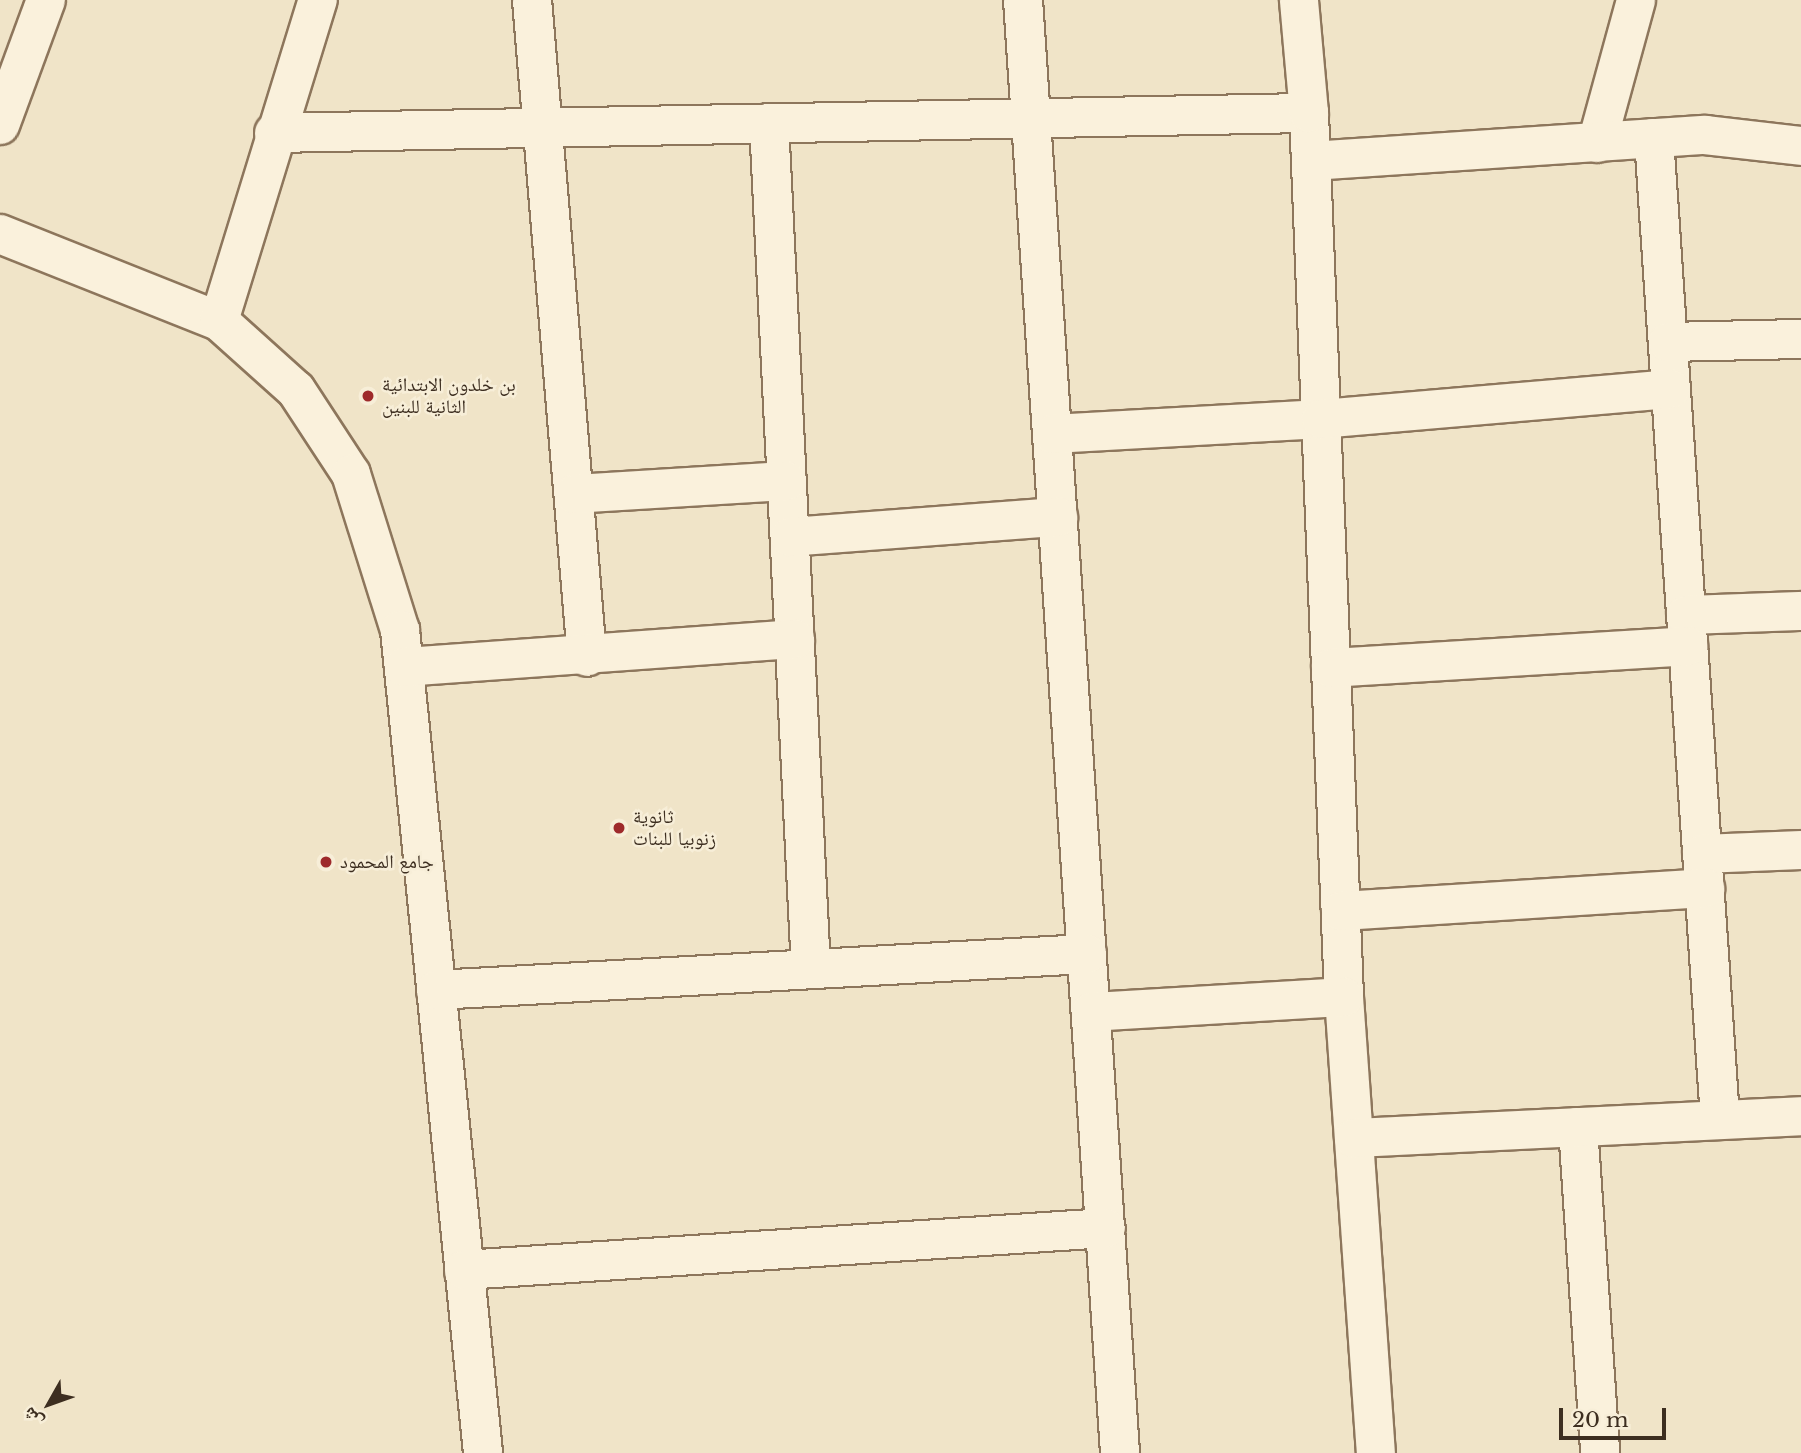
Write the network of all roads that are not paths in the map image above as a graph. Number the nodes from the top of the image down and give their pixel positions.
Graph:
1 (46, 0) edge
2 (318, 0) edge
3 (533, 0) edge
4 (1023, 0) edge
5 (1299, 0) edge
6 (1636, 0) edge
7 (1309, 113) junction
8 (1031, 118) junction
9 (769, 123) junction
10 (0, 125) edge
11 (543, 128) junction
12 (274, 133) junction
13 (1654, 138) junction
14 (1597, 143) junction
15 (1801, 146) edge
16 (1311, 161) junction
17 (0, 234) edge
18 (219, 321) junction
19 (1801, 340) edge
20 (1668, 342) junction
21 (1671, 389) junction
22 (1321, 419) junction
23 (1053, 434) junction
24 (787, 481) junction
25 (574, 494) junction
26 (1058, 517) junction
27 (790, 537) junction
28 (1801, 611) edge
29 (1687, 631) junction
30 (794, 639) junction
31 (587, 657) junction
32 (404, 667) junction
33 (1331, 668) junction
34 (1801, 850) edge
35 (1703, 871) junction
36 (1340, 911) junction
37 (1087, 954) junction
38 (811, 969) junction
39 (436, 990) junction
40 (1344, 998) junction
41 (1091, 1012) junction
42 (1801, 1116) edge
43 (1720, 1119) junction
44 (1578, 1126) junction
45 (1354, 1138) junction
46 (1106, 1228) junction
47 (464, 1270) junction
48 (483, 1453) edge
49 (1121, 1453) edge
50 (1376, 1453) edge
51 (1600, 1453) edge

1 - 10 street
2 - 12 street
3 - 11 street
4 - 8 street
5 - 7 street
6 - 14 street
7 - 8 street
7 - 16 street
8 - 9 street
8 - 23 street
9 - 11 street
9 - 24 street
11 - 12 street
11 - 25 street
12 - 18 street
13 - 14 street
13 - 15 street
13 - 20 street
14 - 16 street
16 - 22 street
17 - 18 street
18 - 32 street
19 - 20 street
20 - 21 street
21 - 22 street
21 - 29 street
22 - 23 street
22 - 33 street
23 - 26 street
24 - 25 street
24 - 27 street
25 - 31 street
26 - 27 street
26 - 37 street
27 - 30 street
28 - 29 street
29 - 33 street
29 - 35 street
30 - 31 street
30 - 38 street
31 - 32 street
32 - 39 street
33 - 36 street
34 - 35 street
35 - 36 street
35 - 43 street
36 - 40 street
37 - 38 street
37 - 41 street
38 - 39 street
39 - 47 street
40 - 41 street
40 - 45 street
41 - 46 street
42 - 43 street
43 - 44 street
44 - 45 street
44 - 51 street
45 - 50 street
46 - 47 street
46 - 49 street
47 - 48 street

